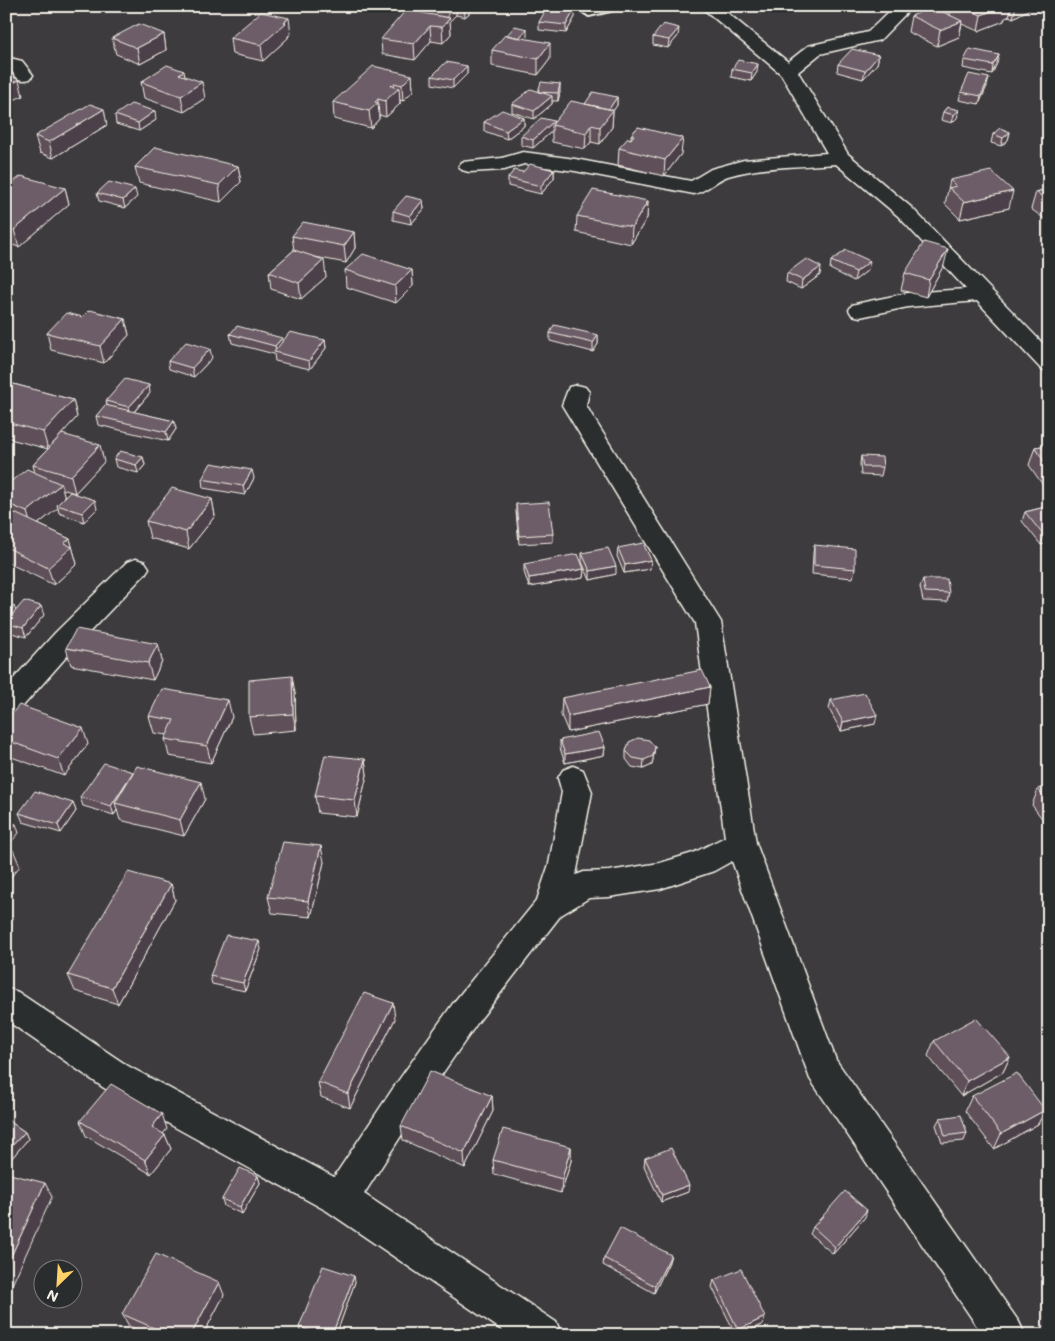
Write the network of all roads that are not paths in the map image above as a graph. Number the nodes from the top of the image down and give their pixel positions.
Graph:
1 (615, 6) edge
2 (708, 6) edge
3 (905, 6) edge
4 (589, 12) dead end
5 (6, 62) edge
6 (788, 71) junction
7 (24, 75) dead end
8 (840, 158) junction
9 (469, 166) dead end
10 (984, 294) junction
11 (860, 310) dead end
12 (1049, 364) edge
13 (577, 392) dead end
14 (136, 568) dead end
15 (6, 706) edge
16 (573, 778) dead end
17 (741, 844) junction
18 (550, 906) junction
19 (6, 1002) edge
20 (340, 1199) junction
21 (543, 1335) edge
22 (1006, 1335) edge

1 - 4 lane
2 - 6 street
3 - 6 street
5 - 7 street
6 - 8 street
8 - 9 street
8 - 10 street
10 - 11 street
10 - 12 street
13 - 17 street
14 - 15 street
16 - 18 street
17 - 18 street
17 - 22 street
18 - 20 street
19 - 20 street
20 - 21 street

